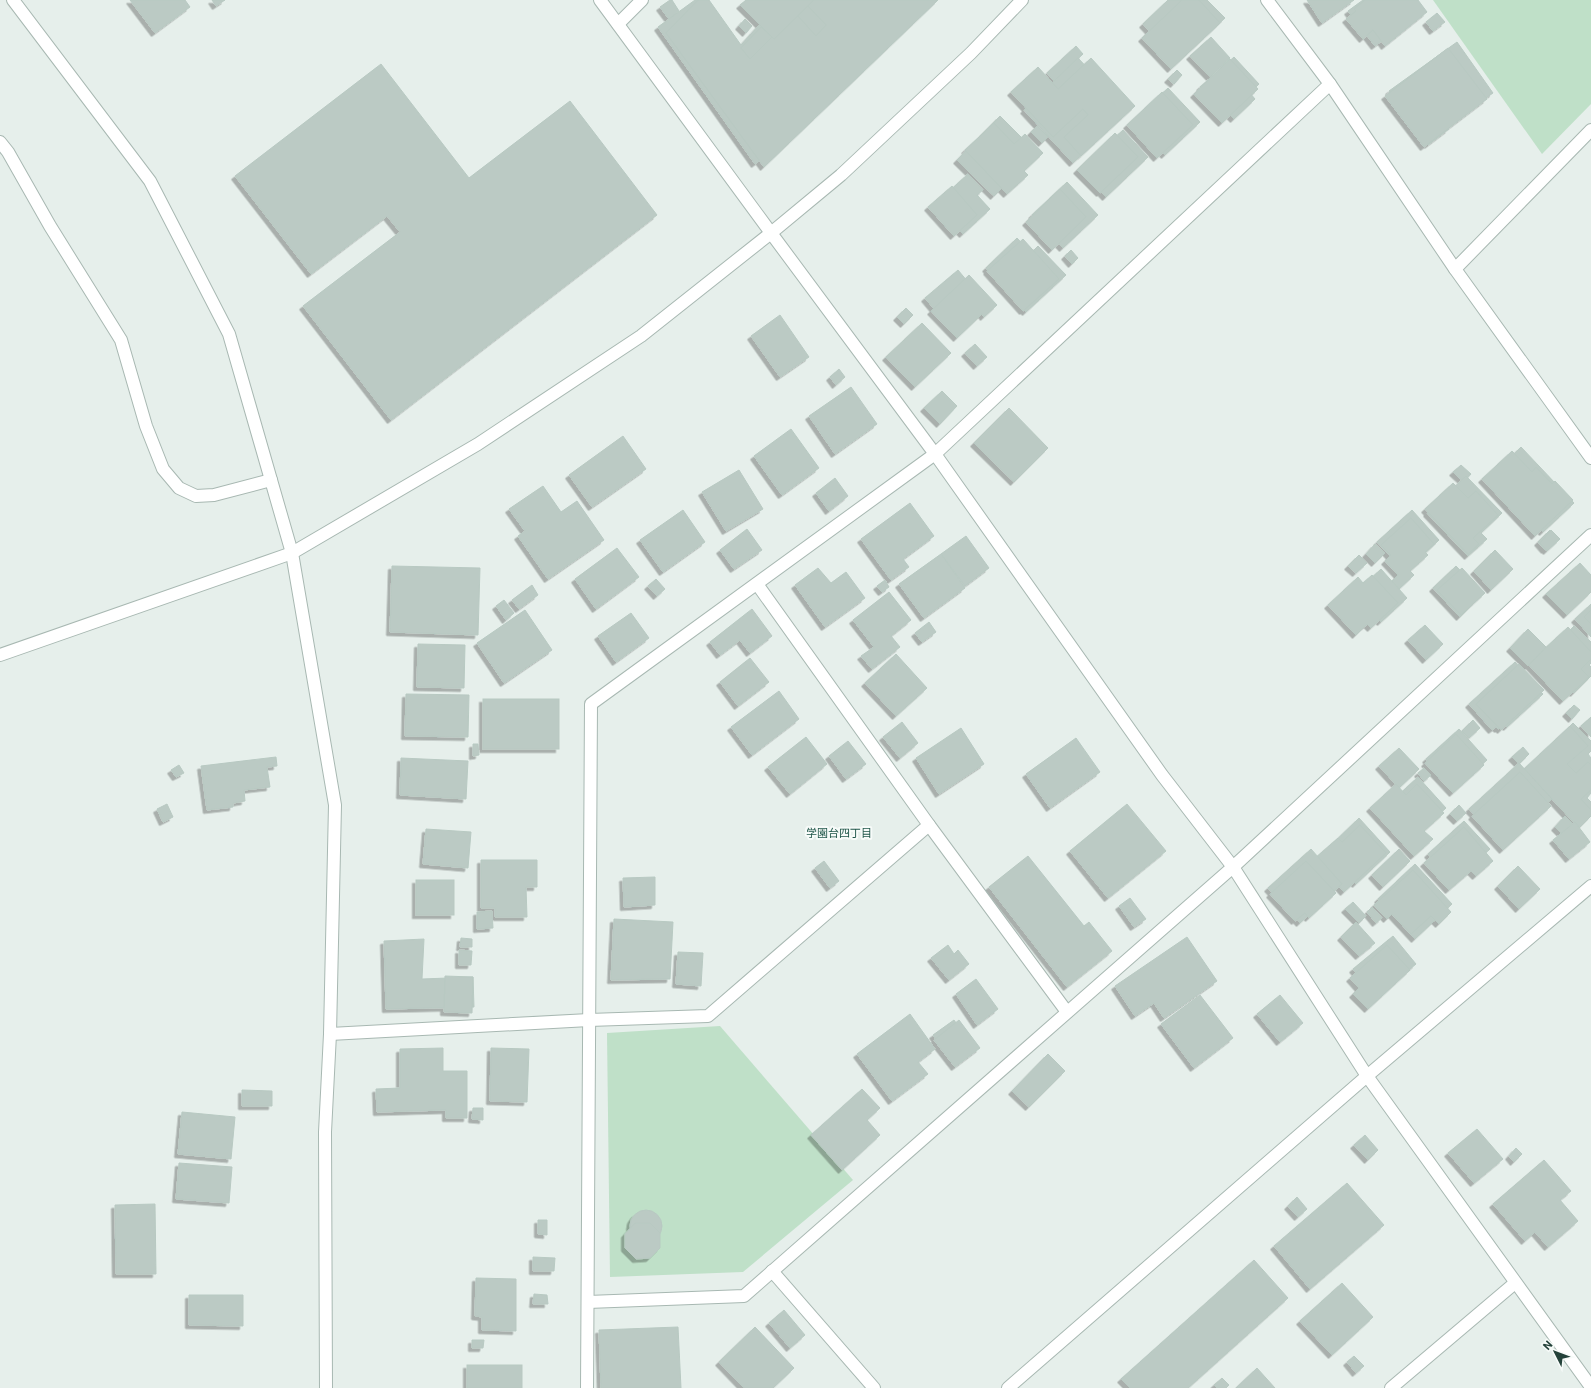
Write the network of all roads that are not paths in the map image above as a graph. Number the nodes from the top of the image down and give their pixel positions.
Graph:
1 (13, 0) edge
2 (600, 0) edge
3 (642, 0) edge
4 (1022, 0) edge
5 (1267, 0) edge
6 (618, 24) junction
7 (1330, 84) junction
8 (1591, 130) edge
9 (0, 142) edge
10 (771, 233) junction
11 (1455, 269) junction
12 (935, 454) junction
13 (1591, 458) edge
14 (271, 480) junction
15 (1591, 535) edge
16 (292, 553) junction
17 (756, 584) junction
18 (0, 655) edge
19 (929, 825) junction
20 (1233, 867) junction
21 (1591, 886) edge
22 (1067, 1012) junction
23 (589, 1020) junction
24 (330, 1034) junction
25 (1367, 1076) junction
26 (772, 1271) junction
27 (1515, 1283) junction
28 (588, 1302) junction
29 (1591, 1387) edge
30 (326, 1388) edge
31 (587, 1388) edge
32 (874, 1388) edge
33 (1008, 1388) edge
34 (1391, 1388) edge

1 - 14 street
2 - 6 street
3 - 6 street
4 - 10 street
5 - 7 street
6 - 10 street
7 - 11 street
7 - 12 street
8 - 11 street
9 - 14 street
10 - 12 street
10 - 16 street
11 - 13 street
12 - 17 street
12 - 20 street
14 - 16 street
15 - 20 street
16 - 18 street
16 - 24 street
17 - 19 street
17 - 23 street
19 - 22 street
19 - 23 street
20 - 22 street
20 - 25 street
21 - 25 street
22 - 26 street
23 - 24 street
23 - 28 street
24 - 30 street
25 - 27 street
25 - 33 street
26 - 28 street
26 - 32 street
27 - 29 street
27 - 34 street
28 - 31 street

